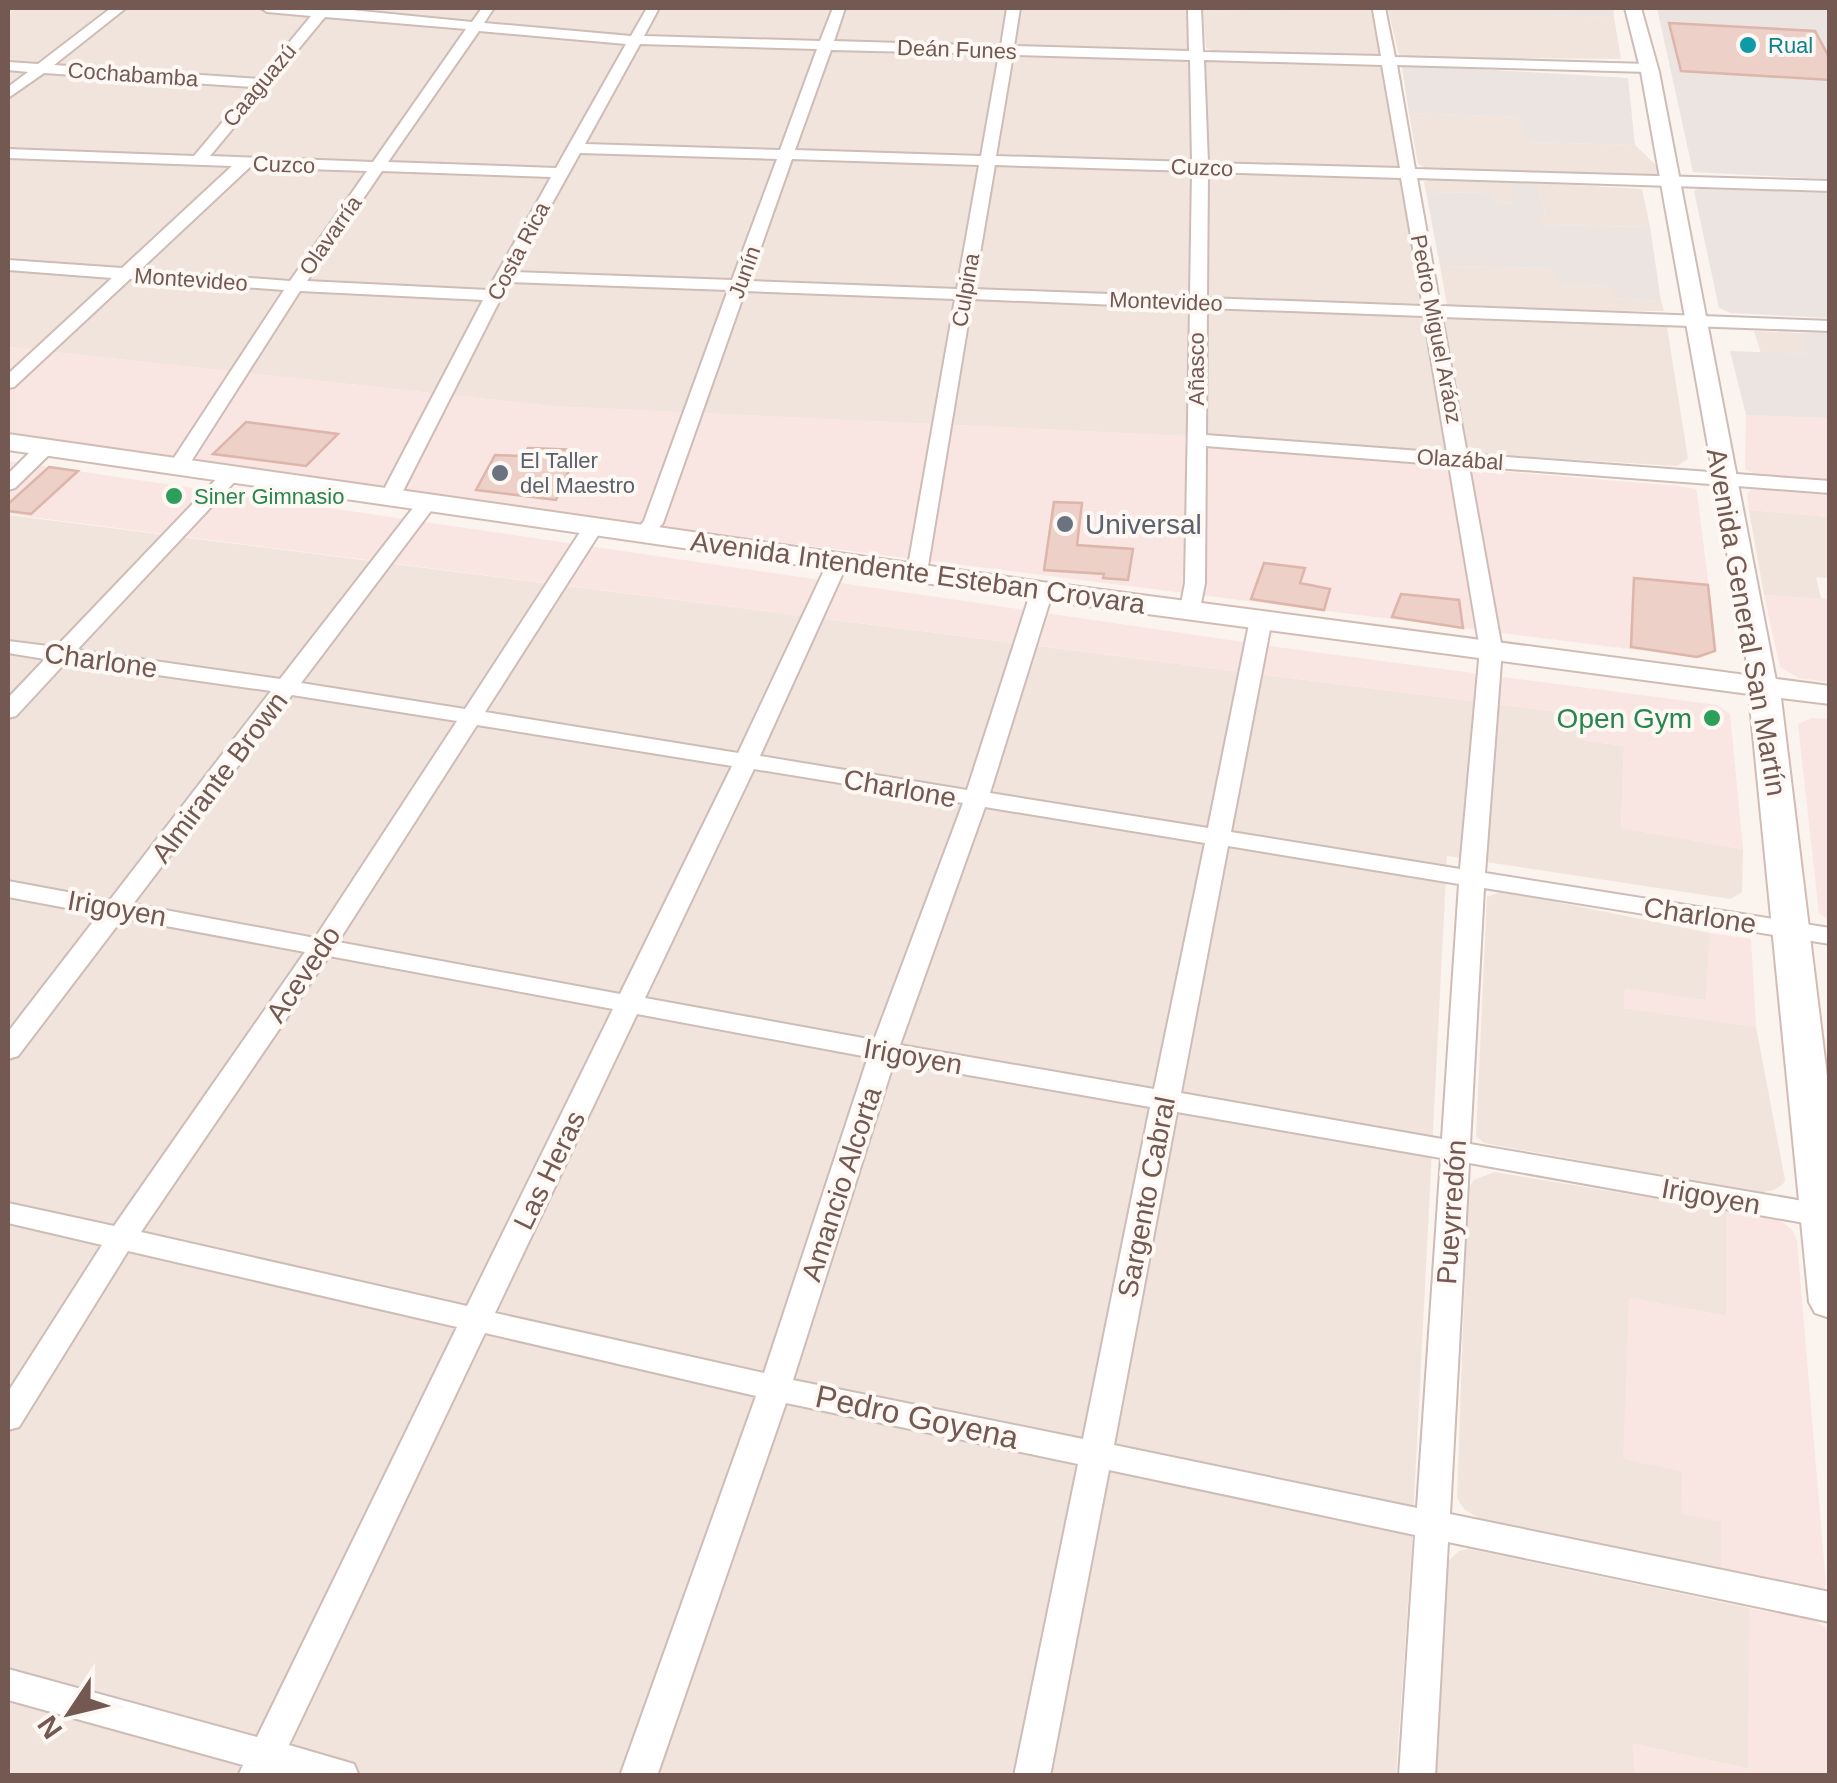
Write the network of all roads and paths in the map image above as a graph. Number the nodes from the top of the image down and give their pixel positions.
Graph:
1 (119, 8) edge
2 (266, 8) edge
3 (488, 8) edge
4 (653, 8) edge
5 (838, 8) edge
6 (1014, 8) edge
7 (1196, 8) edge
8 (1633, 8) edge
9 (323, 10) edge
10 (1380, 10) edge
11 (476, 26) junction
12 (633, 40) junction
13 (827, 44) junction
14 (1008, 51) junction
15 (1198, 55) junction
16 (1390, 61) junction
17 (8, 66) edge
18 (42, 68) junction
19 (1648, 68) junction
20 (259, 82) junction
21 (8, 94) edge
22 (574, 148) junction
23 (8, 154) edge
24 (786, 154) junction
25 (198, 160) junction
26 (987, 161) junction
27 (245, 163) junction
28 (378, 166) junction
29 (1200, 167) junction
30 (560, 173) junction
31 (1407, 173) junction
32 (1670, 182) junction
33 (1830, 186) edge
34 (8, 265) edge
35 (124, 274) junction
36 (503, 277) junction
37 (739, 285) junction
38 (295, 286) junction
39 (964, 294) junction
40 (494, 295) junction
41 (1196, 302) junction
42 (1435, 311) junction
43 (1693, 320) junction
44 (1830, 326) edge
45 (8, 383) edge
46 (1196, 440) junction
47 (8, 442) edge
48 (45, 448) junction
49 (1461, 460) junction
50 (178, 467) junction
51 (230, 475) junction
52 (1724, 478) junction
53 (8, 484) edge
54 (1830, 487) edge
55 (390, 497) junction
56 (427, 502) junction
57 (594, 526) junction
58 (643, 534) junction
59 (838, 562) junction
60 (917, 572) junction
61 (1042, 591) junction
62 (1191, 610) junction
63 (1262, 619) junction
64 (8, 647) edge
65 (1491, 650) junction
66 (59, 655) junction
67 (1764, 686) junction
68 (287, 687) junction
69 (1830, 695) edge
70 (8, 711) edge
71 (469, 719) junction
72 (746, 761) junction
73 (976, 800) junction
74 (1220, 837) junction
75 (1472, 878) junction
76 (8, 889) edge
77 (119, 908) junction
78 (1811, 933) edge
79 (322, 947) junction
80 (628, 1003) junction
81 (8, 1050) edge
82 (884, 1051) junction
83 (1165, 1100) junction
84 (1456, 1153) junction
85 (8, 1213) edge
86 (1821, 1215) junction
87 (122, 1237) junction
88 (1827, 1256) edge
89 (1830, 1302) edge
90 (478, 1319) junction
91 (776, 1388) junction
92 (8, 1418) edge
93 (1096, 1454) junction
94 (1430, 1522) junction
95 (1830, 1607) edge
96 (8, 1686) edge
97 (261, 1766) edge
98 (341, 1776) edge
99 (638, 1776) edge
100 (1032, 1776) edge
101 (1417, 1776) edge

1 - 18 street
2 - 9 street, Deán Funes
3 - 11 street, Olavarría
4 - 12 street, Costa Rica
5 - 13 street, Junín
6 - 14 street, Culpina
7 - 15 street, Añasco
8 - 19 street, Avenida General San Martín
9 - 11 street, Deán Funes
9 - 20 street, Caaguazú
10 - 16 street, Pedro Miguel Aráoz
11 - 12 street, Deán Funes
11 - 28 street, Olavarría
12 - 13 street, Deán Funes
12 - 22 street, Costa Rica
13 - 14 street, Deán Funes
13 - 24 street, Junín
14 - 15 street, Deán Funes
14 - 26 street, Culpina
15 - 16 street, Deán Funes
15 - 29 street, Añasco
16 - 19 street, Deán Funes
16 - 31 street, Pedro Miguel Aráoz
17 - 18 street, Cochabamba
18 - 20 street, Cochabamba
18 - 21 street
19 - 32 street, Avenida General San Martín
20 - 25 street, Caaguazú
22 - 24 street, Cuzco
22 - 30 street, Costa Rica
23 - 25 street, Cuzco
24 - 26 street, Cuzco
24 - 37 street, Junín
25 - 27 street, Cuzco
26 - 29 street, Cuzco
26 - 39 street, Culpina
27 - 28 street, Cuzco
27 - 35 street, Caaguazú
28 - 30 street, Cuzco
28 - 38 street, Olavarría
29 - 31 street, Cuzco
29 - 41 street, Añasco
30 - 36 street, Costa Rica
31 - 32 street, Cuzco
31 - 42 street, Pedro Miguel Aráoz
32 - 33 street, Cuzco
32 - 43 street, Avenida General San Martín
34 - 35 street, Montevideo
35 - 38 street, Montevideo
35 - 45 street, Caaguazú
36 - 37 street, Montevideo
36 - 40 street, Costa Rica
37 - 39 street, Montevideo
37 - 58 street, Junín
38 - 40 street, Montevideo
38 - 50 street, Olavarría
39 - 41 street, Montevideo
39 - 60 street, Culpina
40 - 55 street, Costa Rica
41 - 42 street, Montevideo
41 - 46 street, Añasco
42 - 43 street, Montevideo
42 - 49 street, Pedro Miguel Aráoz
43 - 44 street, Montevideo
43 - 52 street, Avenida General San Martín
46 - 49 street, Olazábal
46 - 62 street, Añasco
47 - 48 main road, Avenida Intendente Esteban Crovara
48 - 50 main road, Avenida Intendente Esteban Crovara
48 - 53 street
49 - 52 street, Olazábal
49 - 65 street, Pedro Miguel Aráoz
50 - 51 main road, Avenida Intendente Esteban Crovara
51 - 55 main road, Avenida Intendente Esteban Crovara
51 - 66 street
52 - 54 street, Olazábal
52 - 67 street, Avenida General San Martín
55 - 56 main road, Avenida Intendente Esteban Crovara
56 - 57 main road, Avenida Intendente Esteban Crovara
56 - 68 street, Almirante Brown
57 - 58 main road, Avenida Intendente Esteban Crovara
57 - 71 street, Acevedo
58 - 59 main road, Avenida Intendente Esteban Crovara
59 - 60 main road, Avenida Intendente Esteban Crovara
59 - 72 street, Las Heras
60 - 61 main road, Avenida Intendente Esteban Crovara
61 - 62 main road, Avenida Intendente Esteban Crovara
61 - 73 street, Amancio Alcorta
62 - 63 main road, Avenida Intendente Esteban Crovara
63 - 65 main road, Avenida Intendente Esteban Crovara
63 - 74 street, Sargento Cabral
64 - 66 street, Charlone
65 - 67 main road, Avenida Intendente Esteban Crovara
65 - 75 street, Pueyrredón
66 - 68 street, Charlone
66 - 70 street
67 - 69 main road, Avenida Intendente Esteban Crovara
67 - 78 main road, Avenida General San Martín
68 - 71 street, Charlone
68 - 77 street, Almirante Brown
71 - 72 street, Charlone
71 - 79 street, Acevedo
72 - 73 street, Charlone
72 - 80 street, Las Heras
73 - 74 street, Charlone
73 - 82 street, Amancio Alcorta
74 - 75 street, Charlone
74 - 83 street, Sargento Cabral
75 - 78 street, Charlone
75 - 84 street, Pueyrredón
76 - 77 street, Irigoyen
77 - 79 street, Irigoyen
77 - 81 street, Almirante Brown
78 - 86 main road, Avenida General San Martín
79 - 80 street, Irigoyen
79 - 87 street, Acevedo
80 - 82 street, Irigoyen
80 - 90 street, Las Heras
82 - 83 street, Irigoyen
82 - 91 street, Amancio Alcorta
83 - 84 street, Irigoyen
83 - 93 street, Sargento Cabral
84 - 86 street, Irigoyen
84 - 94 street, Pueyrredón
85 - 87 street, Pedro Goyena
86 - 88 main road, Avenida General San Martín
87 - 90 street, Pedro Goyena
87 - 92 street, Acevedo
88 - 89 main road, Avenida General San Martín
90 - 91 street, Pedro Goyena
90 - 97 street, Las Heras
91 - 93 street, Pedro Goyena
91 - 99 street, Amancio Alcorta
93 - 94 street, Pedro Goyena
93 - 100 street, Sargento Cabral
94 - 95 street, Pedro Goyena
94 - 101 street, Pueyrredón
96 - 97 street
97 - 98 street

